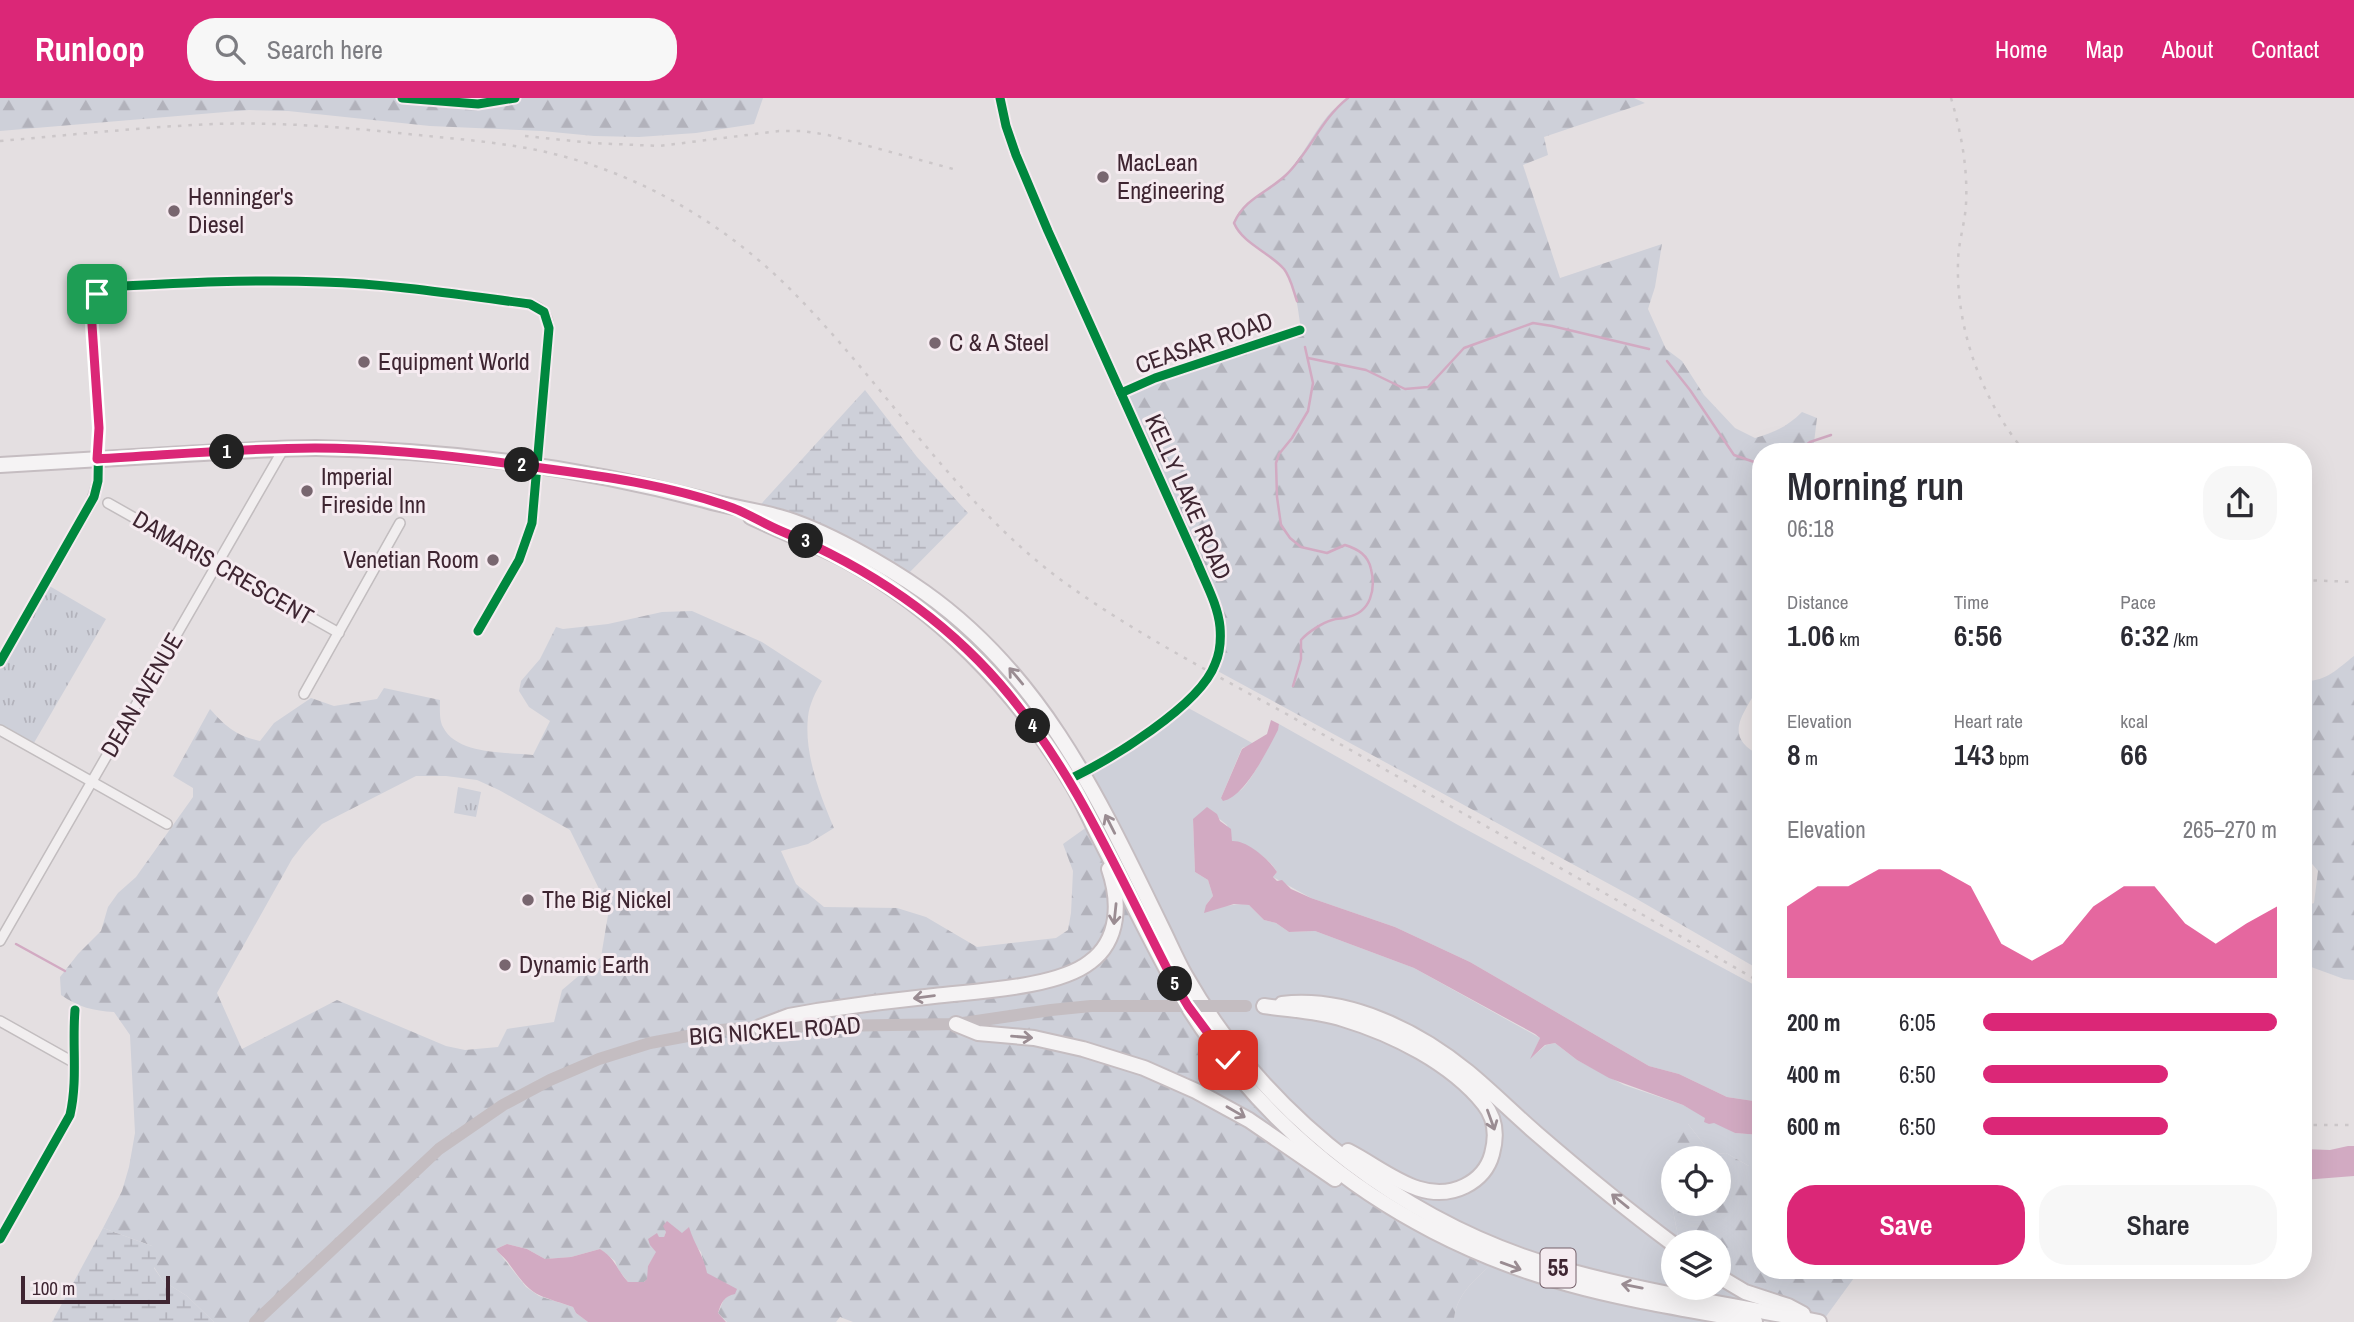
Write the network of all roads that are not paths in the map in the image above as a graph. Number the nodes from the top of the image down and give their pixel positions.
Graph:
1 (1000, 98) edge
2 (1300, 330) dead end
3 (1121, 393) junction
4 (284, 448) junction
5 (97, 459) junction
6 (0, 465) edge
7 (537, 467) junction
8 (108, 503) dead end
9 (734, 508) junction
10 (400, 523) dead end
11 (217, 565) junction
12 (478, 631) dead end
13 (339, 634) junction
14 (0, 662) edge
15 (304, 694) dead end
16 (0, 730) edge
17 (1084, 772) junction
18 (1070, 779) junction
19 (91, 782) junction
20 (167, 824) dead end
21 (1105, 848) junction
22 (0, 941) edge
23 (1264, 1006) junction
24 (75, 1010) dead end
25 (0, 1021) edge
26 (956, 1024) junction
27 (760, 1027) junction
28 (73, 1062) junction
29 (1324, 1142) junction
30 (1364, 1189) junction
31 (1661, 1234) edge
32 (0, 1238) edge
33 (1731, 1284) edge
34 (255, 1322) edge
35 (1755, 1322) edge
36 (1818, 1322) edge

1 - 3 main road, KELLY LAKE ROAD
2 - 3 street, CEASAR ROAD
3 - 17 main road, KELLY LAKE ROAD
4 - 5 main road, 55
4 - 7 main road, 55
4 - 11 street, DEAN AVENUE
5 - 6 main road, 55
5 - 7 street
5 - 14 main road
7 - 9 main road, 55
7 - 12 street
8 - 11 street, DAMARIS CRESCENT
17 -> 9 main road, 55
9 - 18 main road, 55
10 - 13 street
11 - 13 street, DAMARIS CRESCENT
11 - 19 street, DEAN AVENUE
13 - 15 street
16 - 19 street
17 - 18 main road, KELLY LAKE ROAD
29 -> 17 main road, 55
18 - 21 main road, 55
19 - 20 street
19 - 22 street, DEAN AVENUE
21 -> 27 main road
21 - 30 main road, 55
23 - 26 main road, BIG NICKEL ROAD, bridge
23 -> 29 main road
31 -> 23 main road
24 - 28 street
25 - 28 street
26 - 27 main road, BIG NICKEL ROAD
26 -> 30 main road
27 - 34 main road, BIG NICKEL ROAD
28 - 32 street
36 -> 29 main road, 55
30 -> 35 main road, 55
33 - 36 main road

